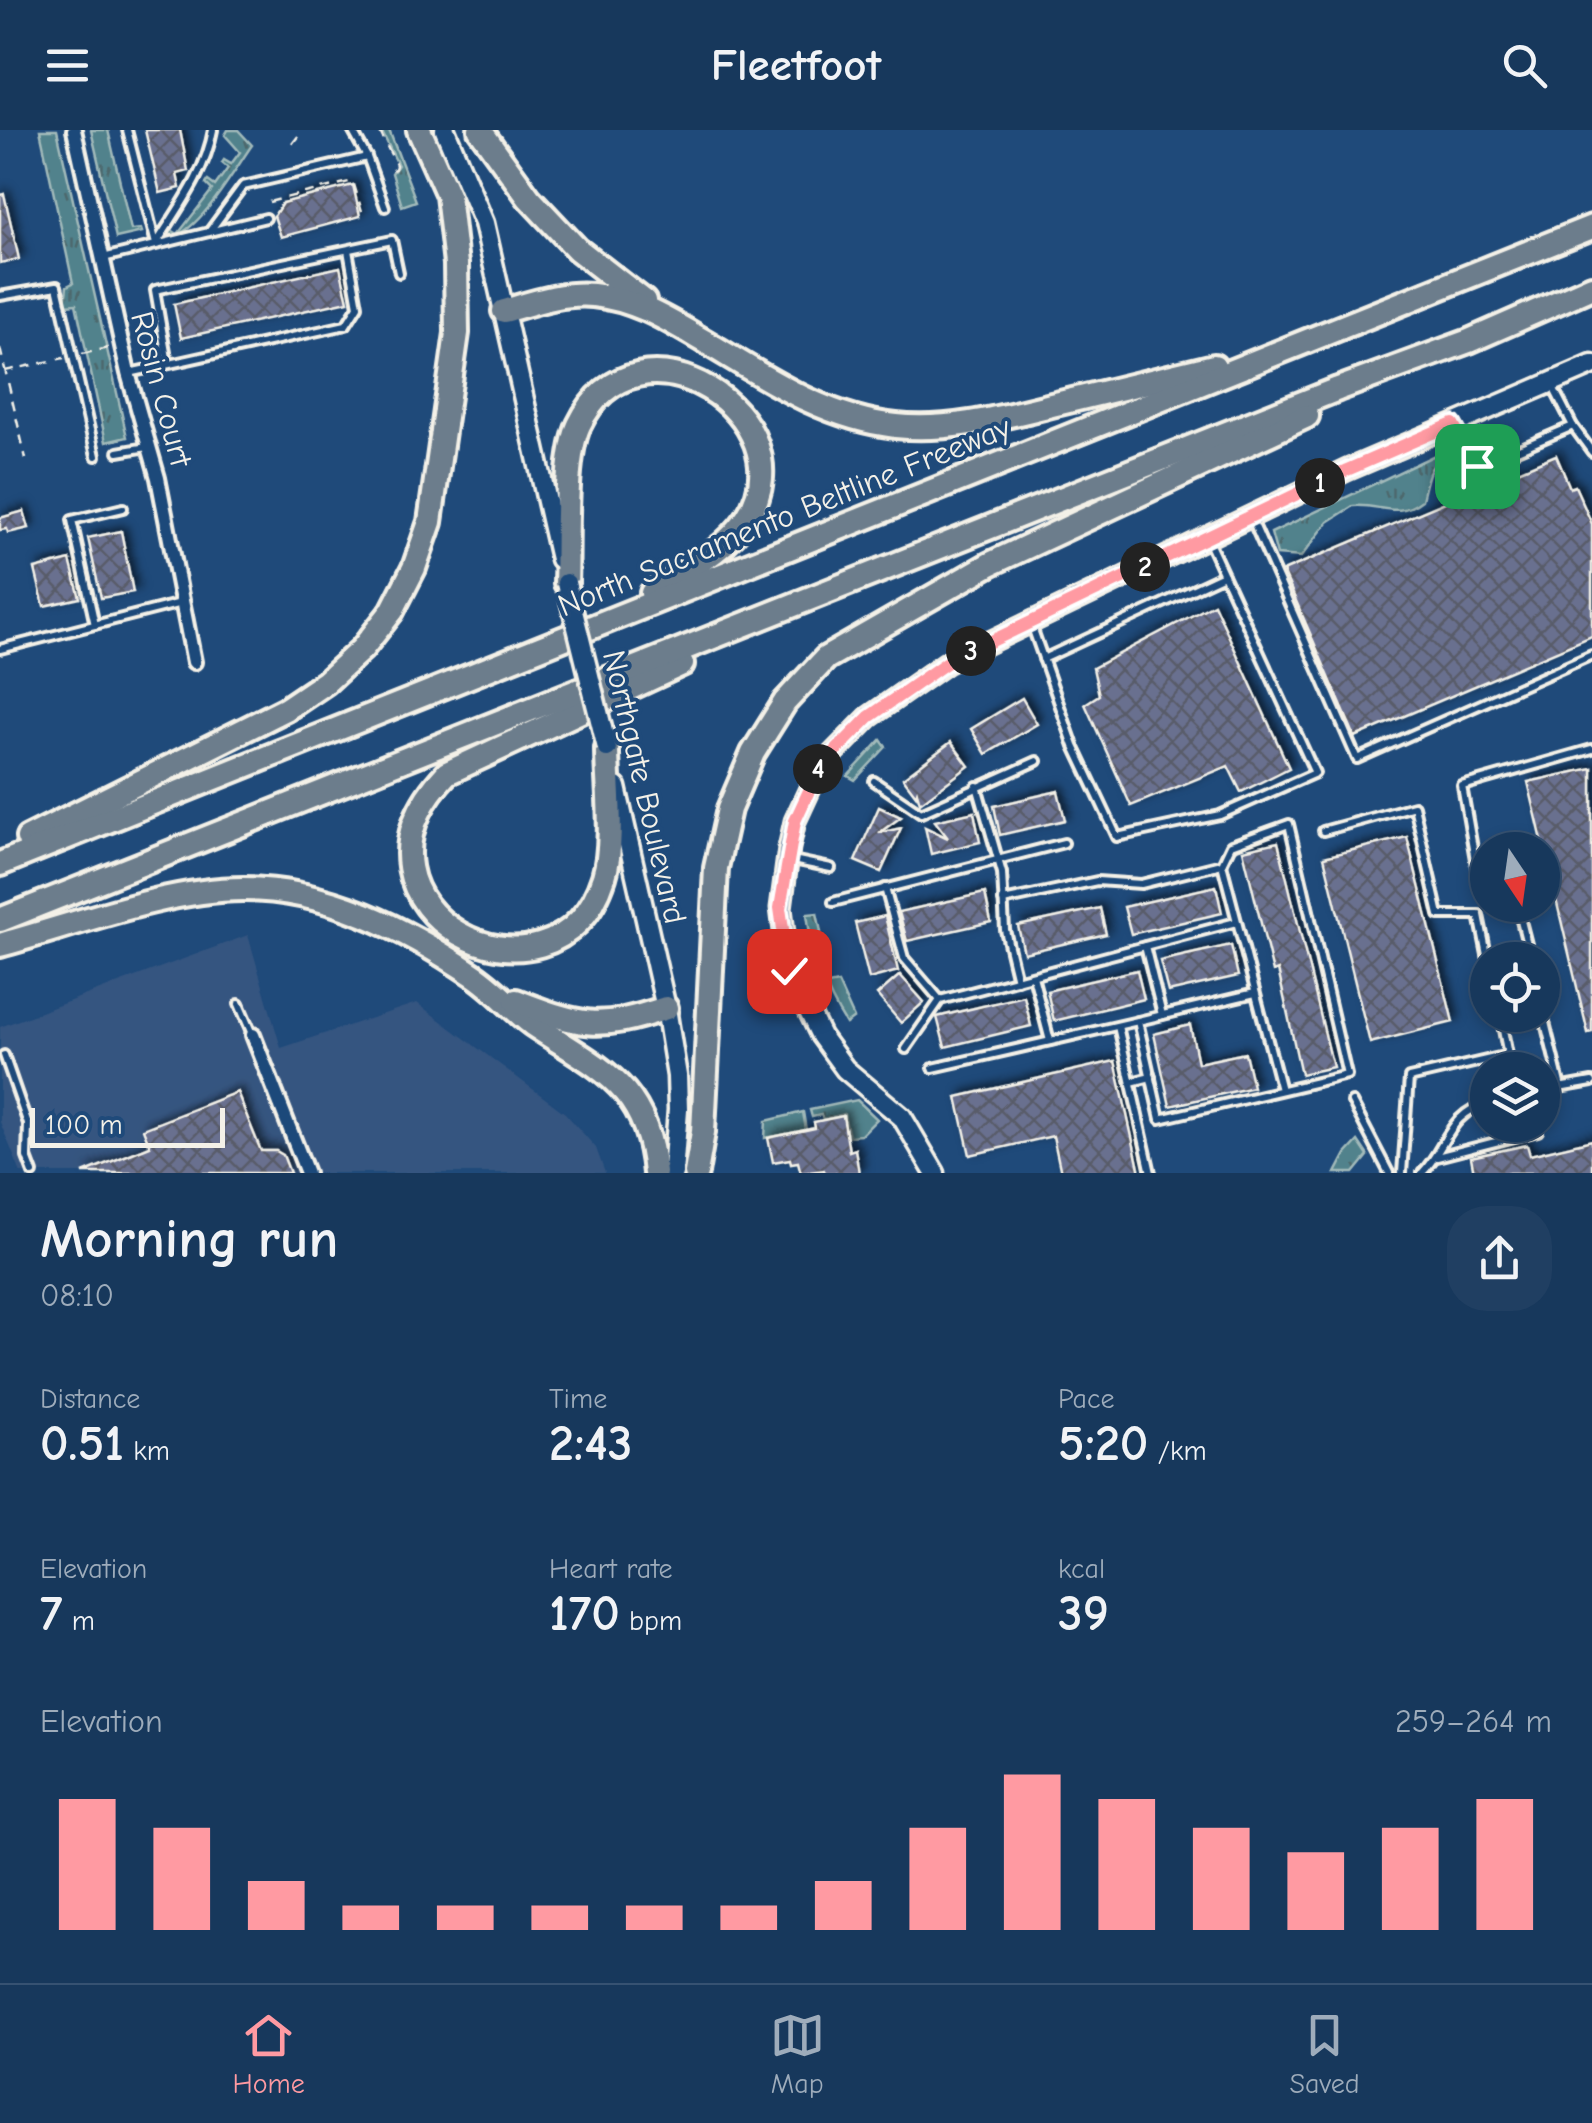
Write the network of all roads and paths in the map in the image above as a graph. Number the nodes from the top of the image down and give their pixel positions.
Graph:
1 (74, 130) edge
2 (127, 130) edge
3 (212, 130) edge
4 (303, 130) edge
5 (352, 130) edge
6 (378, 130) edge
7 (420, 130) edge
8 (445, 130) edge
9 (480, 130) edge
10 (292, 144) dead end
11 (367, 158) junction
12 (373, 175) junction
13 (353, 182) junction
14 (269, 202) dead end
15 (385, 207) dead end
16 (266, 218) dead end
17 (364, 218) dead end
18 (1592, 227) edge
19 (208, 232) junction
20 (156, 244) junction
21 (348, 249) junction
22 (102, 258) junction
23 (399, 273) dead end
24 (1592, 287) edge
25 (0, 296) edge
26 (504, 311) junction
27 (666, 319) junction
28 (1469, 341) junction
29 (1296, 346) junction
30 (0, 348) edge
31 (110, 348) dead end
32 (73, 356) junction
33 (168, 364) junction
34 (1592, 365) edge
35 (5, 371) junction
36 (128, 373) junction
37 (1551, 382) junction
38 (1453, 424) junction
39 (1573, 426) junction
40 (149, 446) junction
41 (118, 452) dead end
42 (1592, 452) edge
43 (96, 456) dead end
44 (26, 459) dead end
45 (123, 508) dead end
46 (1250, 516) junction
47 (1207, 537) junction
48 (912, 558) junction
49 (1224, 574) junction
50 (566, 584) junction
51 (182, 602) junction
52 (617, 618) junction
53 (1030, 622) junction
54 (96, 625) junction
55 (0, 649) edge
56 (1592, 655) edge
57 (1044, 659) junction
58 (194, 662) dead end
59 (606, 748) junction
60 (1592, 750) edge
61 (1038, 761) dead end
62 (874, 781) dead end
63 (977, 786) junction
64 (1322, 831) dead end
65 (1471, 832) edge
66 (1064, 843) dead end
67 (0, 852) edge
68 (998, 858) junction
69 (788, 860) junction
70 (0, 864) edge
71 (1222, 864) junction
72 (831, 868) dead end
73 (886, 888) junction
74 (1003, 901) junction
75 (833, 902) dead end
76 (0, 920) edge
77 (1236, 922) junction
78 (1484, 942) edge
79 (0, 946) edge
80 (1146, 946) junction
81 (1033, 976) junction
82 (1017, 980) junction
83 (1255, 993) junction
84 (498, 994) junction
85 (940, 1000) junction
86 (239, 1004) dead end
87 (666, 1008) junction
88 (1162, 1015) junction
89 (1138, 1021) junction
90 (1118, 1026) junction
91 (1503, 1032) edge
92 (1547, 1032) edge
93 (253, 1035) joint
94 (1050, 1041) junction
95 (906, 1049) dead end
96 (4, 1055) dead end
97 (933, 1068) dead end
98 (1151, 1077) junction
99 (1131, 1082) junction
100 (1590, 1085) edge
101 (1561, 1088) joint
102 (1282, 1090) junction
103 (1352, 1102) dead end
104 (1470, 1108) edge
105 (1495, 1142) edge
106 (1437, 1157) junction
107 (33, 1173) edge
108 (307, 1173) edge
109 (656, 1173) edge
110 (673, 1173) edge
111 (696, 1173) edge
112 (935, 1173) edge
113 (1151, 1173) edge
114 (1389, 1173) edge
115 (1402, 1173) edge
116 (1422, 1173) edge

1 - 22 street, Rosin Court
2 - 20 lane
3 - 20 lane
4 - 10 path
5 - 11 lane
6 - 12 path
7 - 67 highway
8 - 26 street, Northgate Boulevard
9 - 27 highway
11 - 12 lane
11 - 19 lane
12 - 13 path
12 - 15 lane
13 - 14 path
13 - 17 path
16 - 19 lane
18 - 29 highway, North Sacramento Beltline Freeway
19 - 20 lane
20 - 22 lane
21 - 23 lane
21 - 33 lane
21 - 33 lane
22 - 36 street, Rosin Court
24 - 28 highway
25 - 32 lane
26 - 27 highway
26 - 50 street, Northgate Boulevard
27 - 29 highway
28 - 48 highway
28 - 111 highway
29 - 52 highway, North Sacramento Beltline Freeway
30 - 35 path
31 - 32 path
32 - 35 path
32 - 43 lane
33 - 36 lane
34 - 37 street
35 - 44 path
36 - 40 street, Rosin Court
37 - 38 street
37 - 39 lane
38 - 39 lane
38 - 46 street
39 - 42 lane
40 - 41 lane
40 - 51 street, Rosin Court
45 - 54 lane
46 - 47 street
46 - 56 lane
47 - 49 lane
47 - 53 street
48 - 59 highway
48 - 76 highway
49 - 57 lane
49 - 57 lane
50 - 52 highway
50 - 59 street, Northgate Boulevard, bridge
51 - 54 lane
51 - 58 street, Rosin Court
52 - 70 highway, North Sacramento Beltline Freeway
53 - 57 lane
53 - 69 street
54 - 55 lane
59 - 87 street, Northgate Boulevard
60 - 65 lane
61 - 63 lane
62 - 63 lane
63 - 68 lane
64 - 78 lane
66 - 68 lane
68 - 73 lane
68 - 74 lane
69 - 72 lane
69 - 112 street
71 - 74 lane
71 - 77 lane
71 - 102 lane
73 - 75 lane
73 - 85 lane
74 - 82 lane
77 - 80 lane
77 - 83 lane
79 - 84 highway
80 - 81 lane
80 - 88 lane
81 - 82 lane
81 - 94 lane
82 - 85 lane
83 - 88 lane
83 - 102 lane
84 - 87 highway
84 - 109 highway
85 - 95 lane
86 - 93 lane
87 - 110 street, Northgate Boulevard
88 - 89 lane
89 - 90 lane
89 - 98 lane
90 - 94 lane
90 - 99 lane
91 - 115 lane
92 - 101 lane
93 - 108 street
94 - 97 lane
96 - 107 lane
98 - 99 lane
98 - 102 lane
99 - 113 lane
100 - 101 lane
103 - 114 lane
104 - 106 lane
105 - 106 lane
106 - 116 lane

